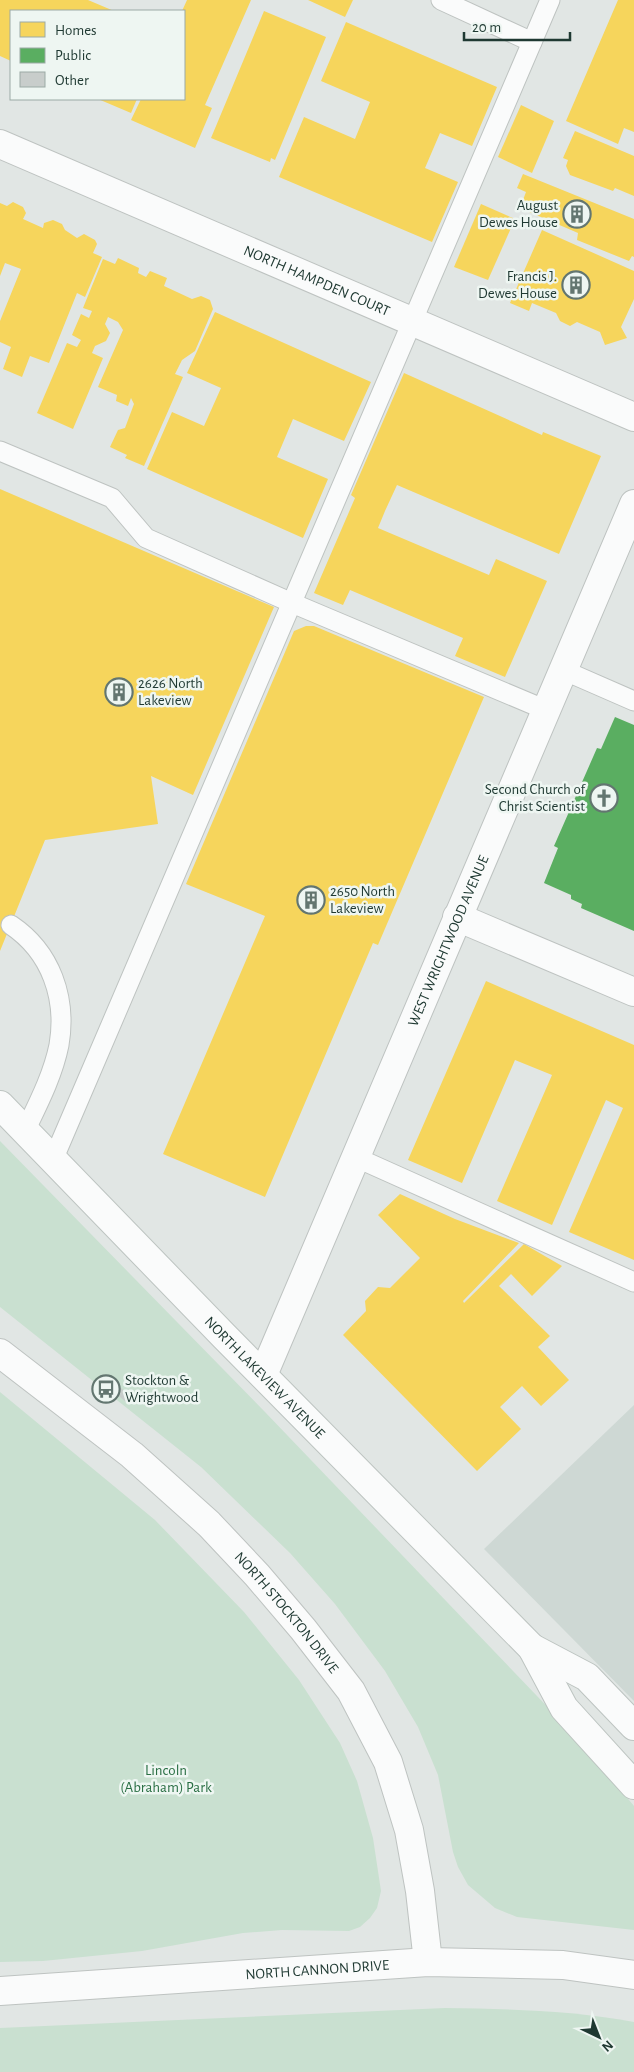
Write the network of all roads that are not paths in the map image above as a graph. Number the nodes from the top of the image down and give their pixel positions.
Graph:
1 (441, 0) edge
2 (550, 0) edge
3 (532, 42) junction
4 (0, 144) edge
5 (413, 322) junction
6 (634, 417) edge
7 (0, 452) edge
8 (634, 504) edge
9 (292, 603) junction
10 (563, 670) junction
11 (634, 701) edge
12 (546, 710) junction
13 (457, 917) junction
14 (11, 925) dead end
15 (634, 992) edge
16 (0, 1105) edge
17 (25, 1131) junction
18 (354, 1157) junction
19 (53, 1160) junction
20 (634, 1282) edge
21 (0, 1352) edge
22 (263, 1375) junction
23 (532, 1648) junction
24 (634, 1726) edge
25 (634, 1785) edge
26 (428, 1962) junction
27 (634, 1974) edge
28 (0, 1991) edge

1 - 3 lane
2 - 3 lane
3 - 5 lane
4 - 5 street, NORTH HAMPDEN COURT
5 - 6 street, NORTH HAMPDEN COURT
5 - 9 lane
7 - 9 lane
8 - 10 street, WEST WRIGHTWOOD AVENUE
9 - 12 lane
9 - 19 lane
10 - 11 lane
10 - 12 street, WEST WRIGHTWOOD AVENUE
12 - 13 street, WEST WRIGHTWOOD AVENUE
13 - 15 street
13 - 18 street, WEST WRIGHTWOOD AVENUE
14 - 17 lane
16 - 17 street, NORTH LAKEVIEW AVENUE
17 - 19 street, NORTH LAKEVIEW AVENUE
18 - 20 lane
18 - 22 street, WEST WRIGHTWOOD AVENUE
19 - 22 street, NORTH LAKEVIEW AVENUE
21 - 26 street, NORTH STOCKTON DRIVE
22 - 23 street, NORTH LAKEVIEW AVENUE
23 - 24 street, NORTH LAKEVIEW AVENUE
23 - 25 street, NORTH LAKEVIEW AVENUE
26 - 27 street, NORTH CANNON DRIVE
26 - 28 street, NORTH CANNON DRIVE

